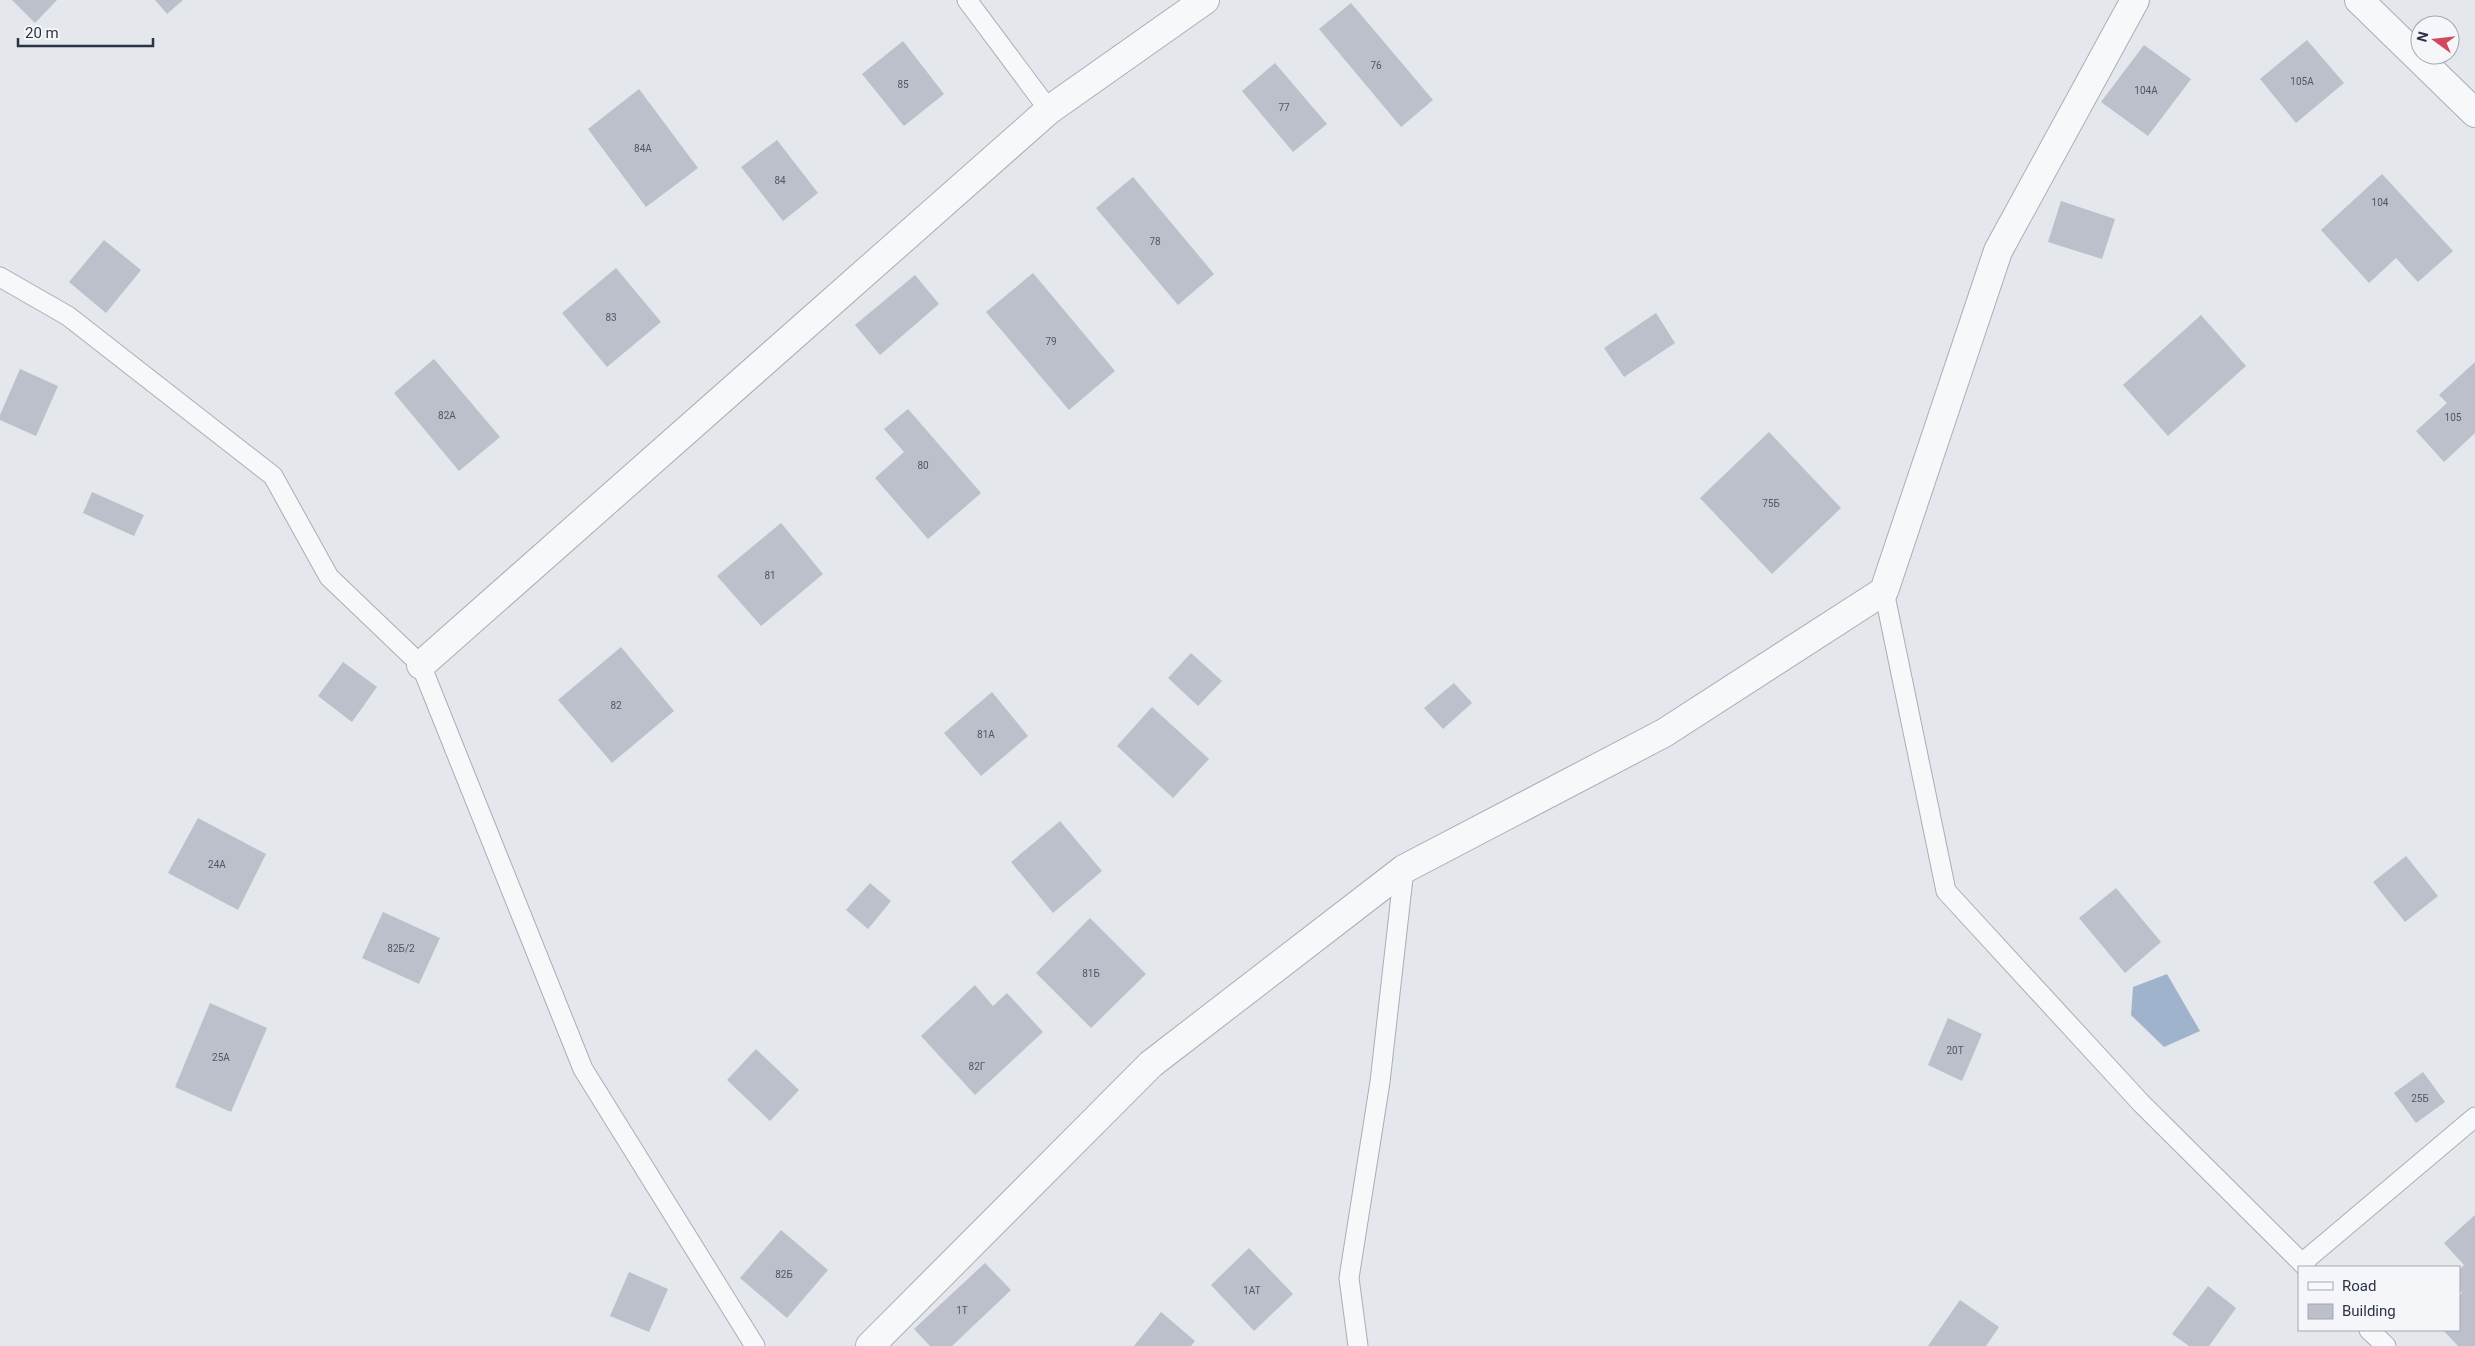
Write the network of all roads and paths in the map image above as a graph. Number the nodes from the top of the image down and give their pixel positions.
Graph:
1 (966, 0) edge
2 (1205, 0) edge
3 (2135, 0) edge
4 (2359, 0) edge
5 (1049, 110) junction
6 (2475, 113) edge
7 (0, 277) edge
8 (1884, 591) junction
9 (421, 665) junction
10 (1404, 869) junction
11 (2475, 1117) edge
12 (2304, 1265) edge
13 (2371, 1331) edge
14 (755, 1346) edge
15 (870, 1346) edge
16 (1358, 1346) edge
17 (2386, 1346) edge

1 - 5 lane
2 - 5 street
3 - 8 street
4 - 6 street
5 - 9 street
7 - 9 lane
8 - 10 street
8 - 12 lane
9 - 14 lane
10 - 15 street
10 - 16 lane
11 - 12 lane
13 - 17 lane

